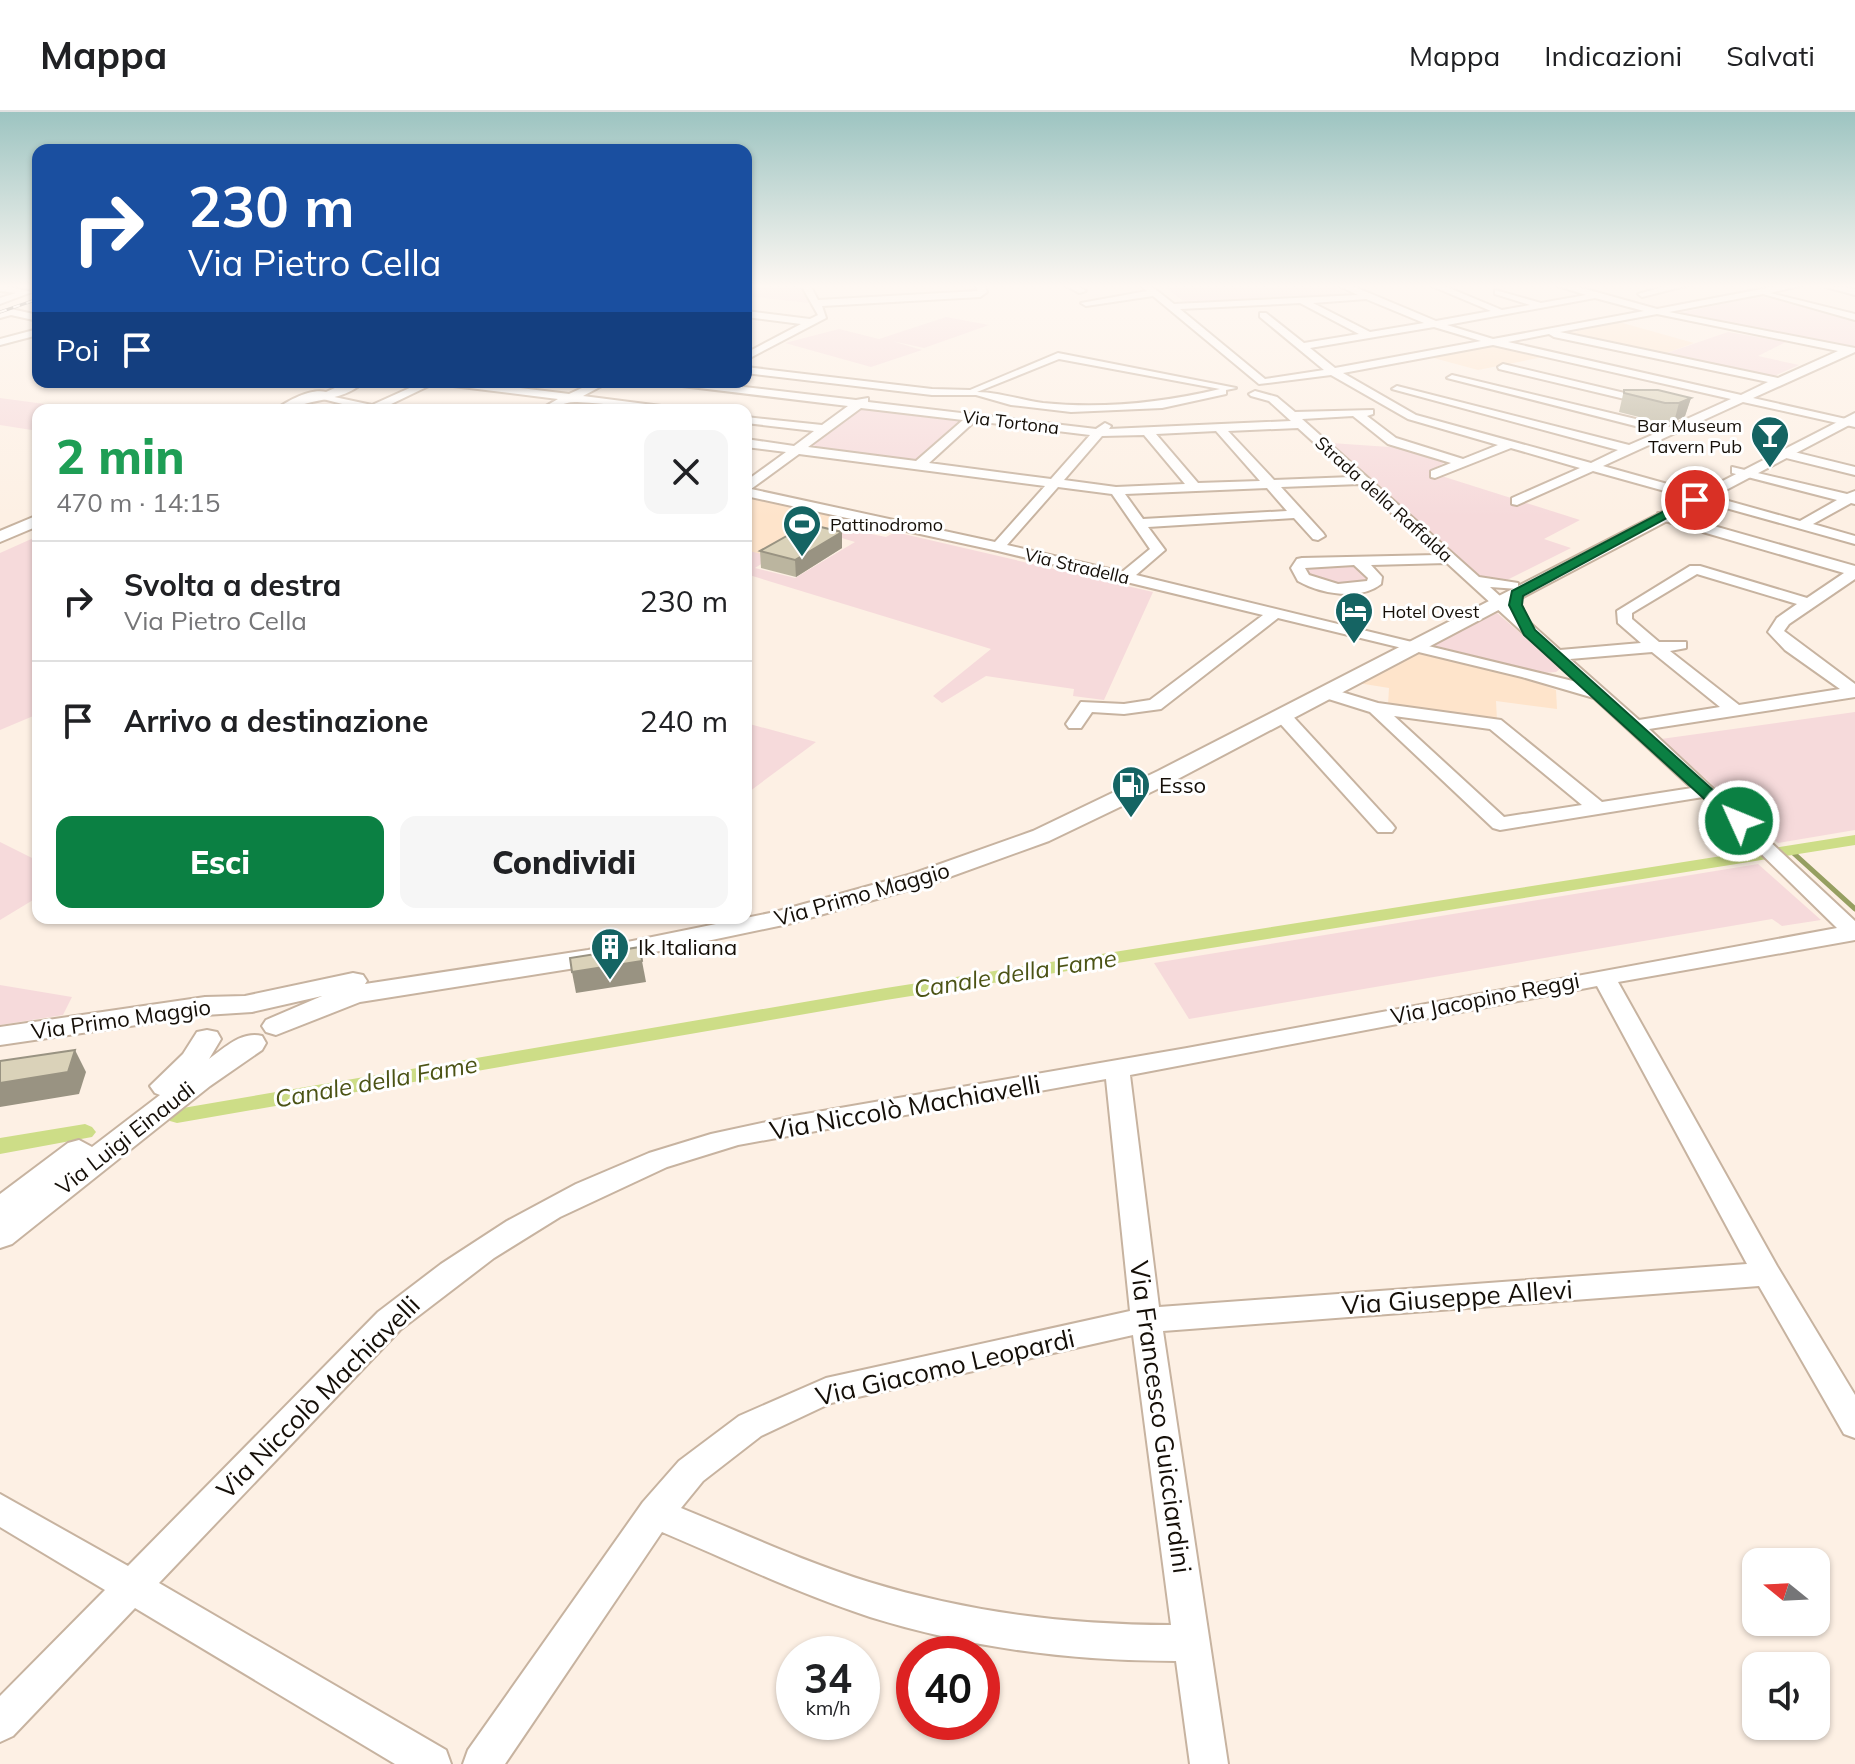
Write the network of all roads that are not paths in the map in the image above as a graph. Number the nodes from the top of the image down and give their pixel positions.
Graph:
1 (1045, 362) edge
2 (1090, 362) edge
3 (1236, 362) edge
4 (1320, 362) edge
5 (1386, 362) edge
6 (1529, 362) edge
7 (1579, 362) edge
8 (1687, 362) edge
9 (1824, 362) edge
10 (1503, 367) junction
11 (1244, 370) junction
12 (1491, 370) dead end
13 (752, 371) edge
14 (1333, 372) junction
15 (1478, 373) dead end
16 (1452, 378) junction
17 (1438, 381) dead end
18 (1776, 381) junction
19 (1425, 383) dead end
20 (883, 386) junction
21 (336, 388) edge
22 (343, 388) edge
23 (420, 388) edge
24 (494, 388) edge
25 (593, 388) edge
26 (687, 388) edge
27 (735, 388) edge
28 (1269, 388) junction
29 (1240, 389) junction
30 (1397, 389) junction
31 (983, 391) junction
32 (1371, 394) junction
33 (320, 397) junction
34 (575, 398) junction
35 (1742, 399) junction
36 (300, 404) edge
37 (305, 404) edge
38 (354, 404) edge
39 (388, 404) edge
40 (560, 404) edge
41 (615, 404) edge
42 (657, 404) edge
43 (859, 404) junction
44 (1664, 405) edge
45 (1679, 408) edge
46 (1106, 410) junction
47 (1399, 411) junction
48 (1355, 412) junction
49 (1708, 415) junction
50 (973, 417) junction
51 (1848, 419) edge
52 (1296, 420) junction
53 (752, 421) edge
54 (1219, 428) junction
55 (824, 429) junction
56 (1147, 431) junction
57 (1673, 432) junction
58 (1101, 433) junction
59 (752, 444) edge
60 (1508, 445) junction
61 (797, 450) junction
62 (1632, 450) junction
63 (1779, 452) junction
64 (1464, 463) junction
65 (918, 466) junction
66 (1591, 468) junction
67 (1742, 471) junction
68 (1855, 471) edge
69 (1435, 474) dead end
70 (1362, 480) junction
71 (752, 484) edge
72 (1056, 484) junction
73 (1270, 484) junction
74 (1194, 487) junction
75 (752, 490) edge
76 (1116, 491) junction
77 (1693, 496) junction
78 (1853, 498) edge
79 (1517, 501) dead end
80 (1298, 514) junction
81 (1663, 516) junction
82 (32, 520) edge
83 (1139, 523) junction
84 (1802, 525) junction
85 (0, 534) edge
86 (1318, 536) dead end
87 (1855, 540) edge
88 (998, 547) junction
89 (1449, 559) junction
90 (1359, 562) junction
91 (1852, 576) edge
92 (1125, 577) junction
93 (1473, 581) junction
94 (1515, 590) junction
95 (1494, 600) junction
96 (1809, 603) junction
97 (1316, 604) junction
98 (1275, 613) junction
99 (1529, 632) junction
100 (1407, 645) junction
101 (1680, 645) dead end
102 (1654, 648) junction
103 (1555, 655) junction
104 (1573, 672) junction
105 (1527, 673) junction
106 (1325, 692) junction
107 (1855, 692) edge
108 (1598, 694) junction
109 (1376, 708) junction
110 (1737, 712) junction
111 (1282, 715) junction
112 (1075, 724) dead end
113 (1633, 726) junction
114 (1707, 791) junction
115 (1597, 808) junction
116 (1385, 828) dead end
117 (752, 911) edge
118 (692, 924) edge
119 (1854, 932) edge
120 (1603, 976) junction
121 (247, 1004) junction
122 (264, 1034) junction
123 (0, 1036) edge
124 (206, 1036) junction
125 (0, 1049) edge
126 (1117, 1069) junction
127 (0, 1211) edge
128 (0, 1235) edge
129 (1767, 1274) junction
130 (1146, 1320) junction
131 (1855, 1424) edge
132 (0, 1509) edge
133 (655, 1513) junction
134 (131, 1586) junction
135 (1193, 1643) junction
136 (0, 1723) edge
137 (432, 1764) edge
138 (482, 1764) edge
139 (1209, 1764) edge

1 - 31 street
2 - 29 street
3 - 11 street, Strada della Raffalda
4 - 14 street
5 - 14 street
6 - 10 street
7 - 35 street
8 - 18 street
9 - 18 street
10 - 12 street
10 - 44 street
11 - 28 street, Strada della Raffalda
11 - 29 street
13 - 20 street
14 - 28 street
14 - 32 street
15 - 16 street
16 - 17 street
16 - 57 street
18 - 35 street
19 - 30 street
20 - 31 street
20 - 43 street
21 - 33 main road
22 - 33 main road
23 - 39 street
24 - 34 street
25 - 34 street
26 - 42 street
27 - 43 street, Via Tortona
28 - 29 street, Strada della Raffalda
28 - 29 street
28 - 52 street, Strada della Raffalda
29 - 46 street
30 - 32 street
30 - 62 street
31 - 46 street
32 - 47 street
33 - 36 main road
33 - 37 main road
33 - 38 street
34 - 40 street
34 - 41 street
35 - 49 street
35 - 51 street
43 - 50 street, Via Tortona
43 - 55 street
45 - 49 street
46 - 58 street
47 - 48 street, Via Tortona
47 - 60 street
48 - 52 street, Via Tortona
48 - 64 street
49 - 57 street
50 - 58 street, Via Tortona
50 - 65 street
51 - 63 main road
52 - 54 street, Via Tortona
52 - 70 street, Strada della Raffalda
53 - 55 street
54 - 56 street, Via Tortona
54 - 73 street
55 - 61 street
56 - 58 street, Via Tortona
56 - 74 street
57 - 62 street
58 - 72 street
59 - 61 street
60 - 64 street
60 - 66 street
61 - 65 street
61 - 71 street
62 - 66 street
63 - 67 main road
63 - 68 street
64 - 69 street
65 - 72 street
66 - 77 street
66 - 79 street
67 - 77 main road
67 - 78 street
70 - 73 street
70 - 89 street, Strada della Raffalda
72 - 76 street
72 - 88 street
73 - 74 street
73 - 80 street
74 - 76 street
75 - 88 street, Via Stradella
76 - 83 street
77 - 81 main road
77 - 84 street
77 - 94 main road
78 - 84 street
80 - 83 street
80 - 86 street
81 - 91 street
81 - 94 main road
82 - 85 main road
83 - 92 street
84 - 87 street
88 - 92 street, Via Stradella
89 - 90 street
89 - 93 street, Strada della Raffalda
90 - 97 street
90 - 97 street
91 - 96 street
92 - 98 street, Via Stradella
93 - 94 street
93 - 95 street, Strada della Raffalda
94 - 95 main road
94 - 99 street
95 - 99 street, Strada della Raffalda
95 - 100 main road
96 - 102 street
96 - 107 street
97 - 98 street, Via Stradella
97 - 100 street, Via Stradella
98 - 112 street
99 - 103 street, Strada della Raffalda
100 - 105 street, Via Stradella
100 - 106 main road, Via Primo Maggio
100 - 117 main road, Via Primo Maggio
101 - 102 street
102 - 103 street
102 - 110 street
103 - 104 street, Strada della Raffalda
104 - 105 street
104 - 108 street, Strada della Raffalda
105 - 108 street
106 - 109 street
106 - 111 main road, Via Primo Maggio
107 - 110 street
108 - 113 street, Strada della Raffalda
109 - 115 street
109 - 115 street
110 - 113 street
111 - 116 street
111 - 122 main road, Via Primo Maggio
113 - 114 street, Strada della Raffalda
114 - 115 street
114 - 119 street, Strada della Raffalda
118 - 121 main road, Via Primo Maggio
119 - 120 street, Via Jacopino Reggi
120 - 126 street, Via Jacopino Reggi
120 - 129 street
121 - 122 main road
121 - 123 main road, Via Primo Maggio
121 - 124 main road, Via Luigi Einaudi
122 - 124 main road, Via Primo Maggio
122 - 128 main road, Via Luigi Einaudi
124 - 125 main road, Via Primo Maggio
124 - 127 main road, Via Luigi Einaudi
126 - 130 street, Via Francesco Guicciardini
126 - 134 street, Via Niccolò Machiavelli
129 - 130 street, Via Giuseppe Allevi
129 - 131 street
130 - 133 street, Via Giacomo Leopardi
130 - 135 street, Via Francesco Guicciardini
132 - 134 street
133 - 135 street
133 - 138 street, Via Giacomo Leopardi
134 - 136 street, Via Niccolò Machiavelli
134 - 137 street
135 - 139 street, Via Francesco Guicciardini

